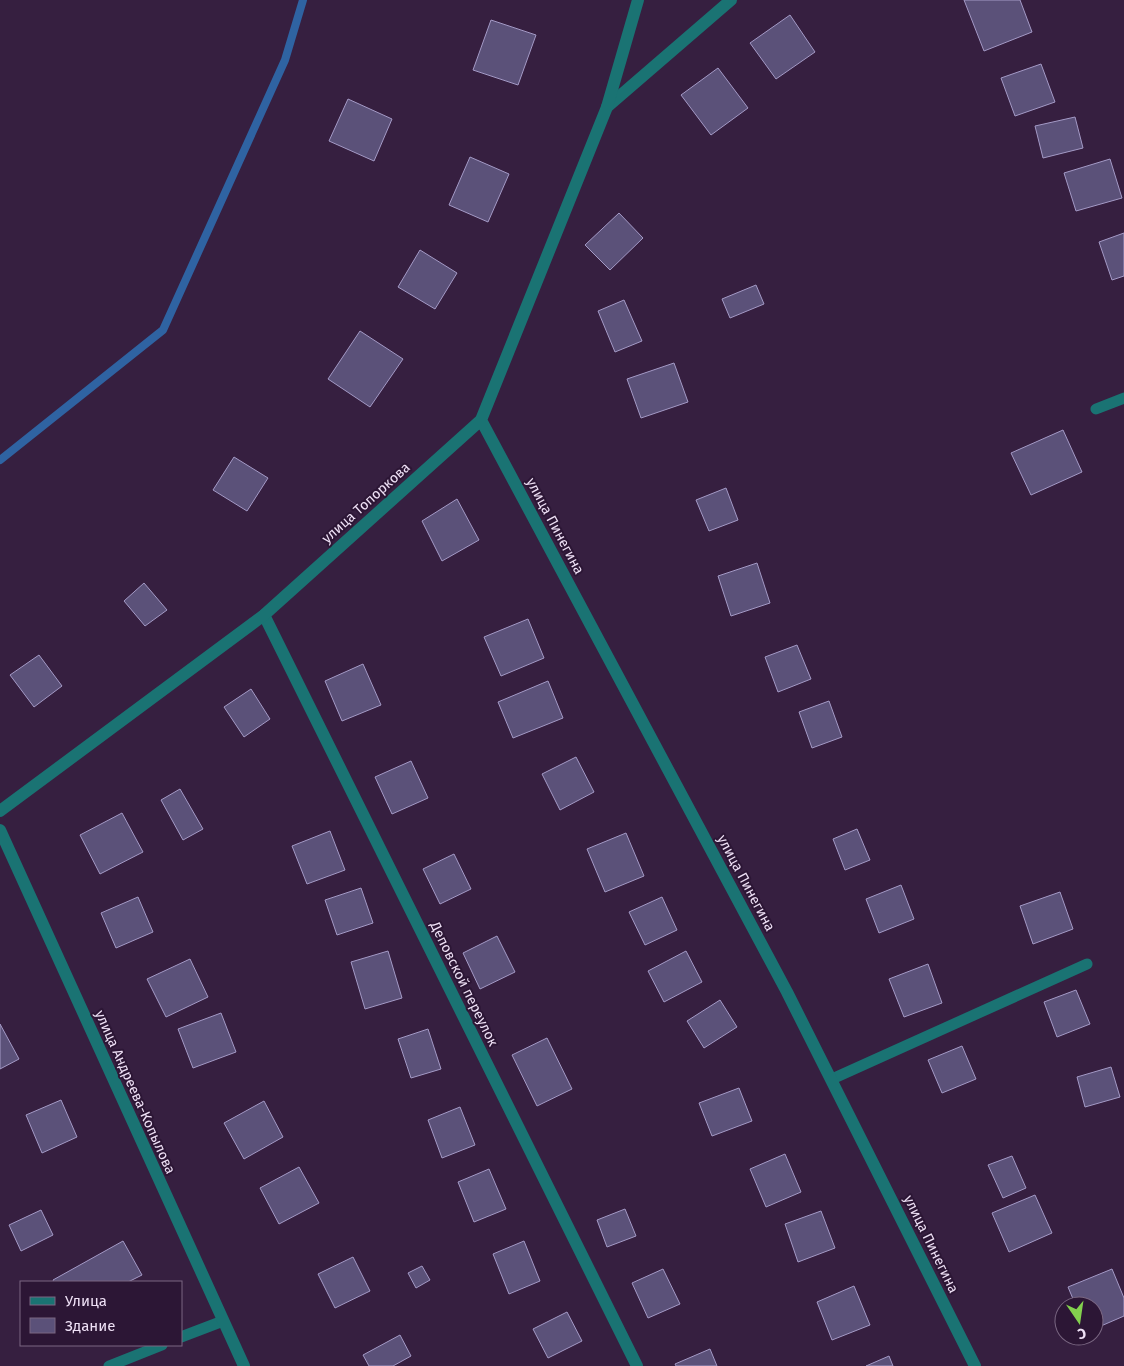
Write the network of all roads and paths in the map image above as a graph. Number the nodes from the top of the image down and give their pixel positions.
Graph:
1 (638, 0) edge
2 (731, 0) edge
3 (607, 107) junction
4 (1124, 398) edge
5 (1096, 409) dead end
6 (480, 420) junction
7 (264, 615) junction
8 (0, 811) edge
9 (0, 830) edge
10 (1087, 964) dead end
11 (832, 1079) junction
12 (223, 1321) junction
13 (182, 1337) edge
14 (159, 1346) edge
15 (109, 1366) edge
16 (244, 1366) edge
17 (637, 1366) edge
18 (975, 1366) edge

1 - 3 street, улица Топоркова
2 - 3 street, улица Топоркова
3 - 6 street, улица Топоркова
4 - 5 lane
6 - 7 street, улица Топоркова
6 - 11 street, улица Пинегина
7 - 8 street, улица Топоркова
7 - 17 street, Деповской переулок
9 - 12 street, улица Андреева-Копылова
10 - 11 lane
11 - 18 street, улица Пинегина
12 - 13 lane
12 - 16 street, улица Андреева-Копылова
14 - 15 lane

